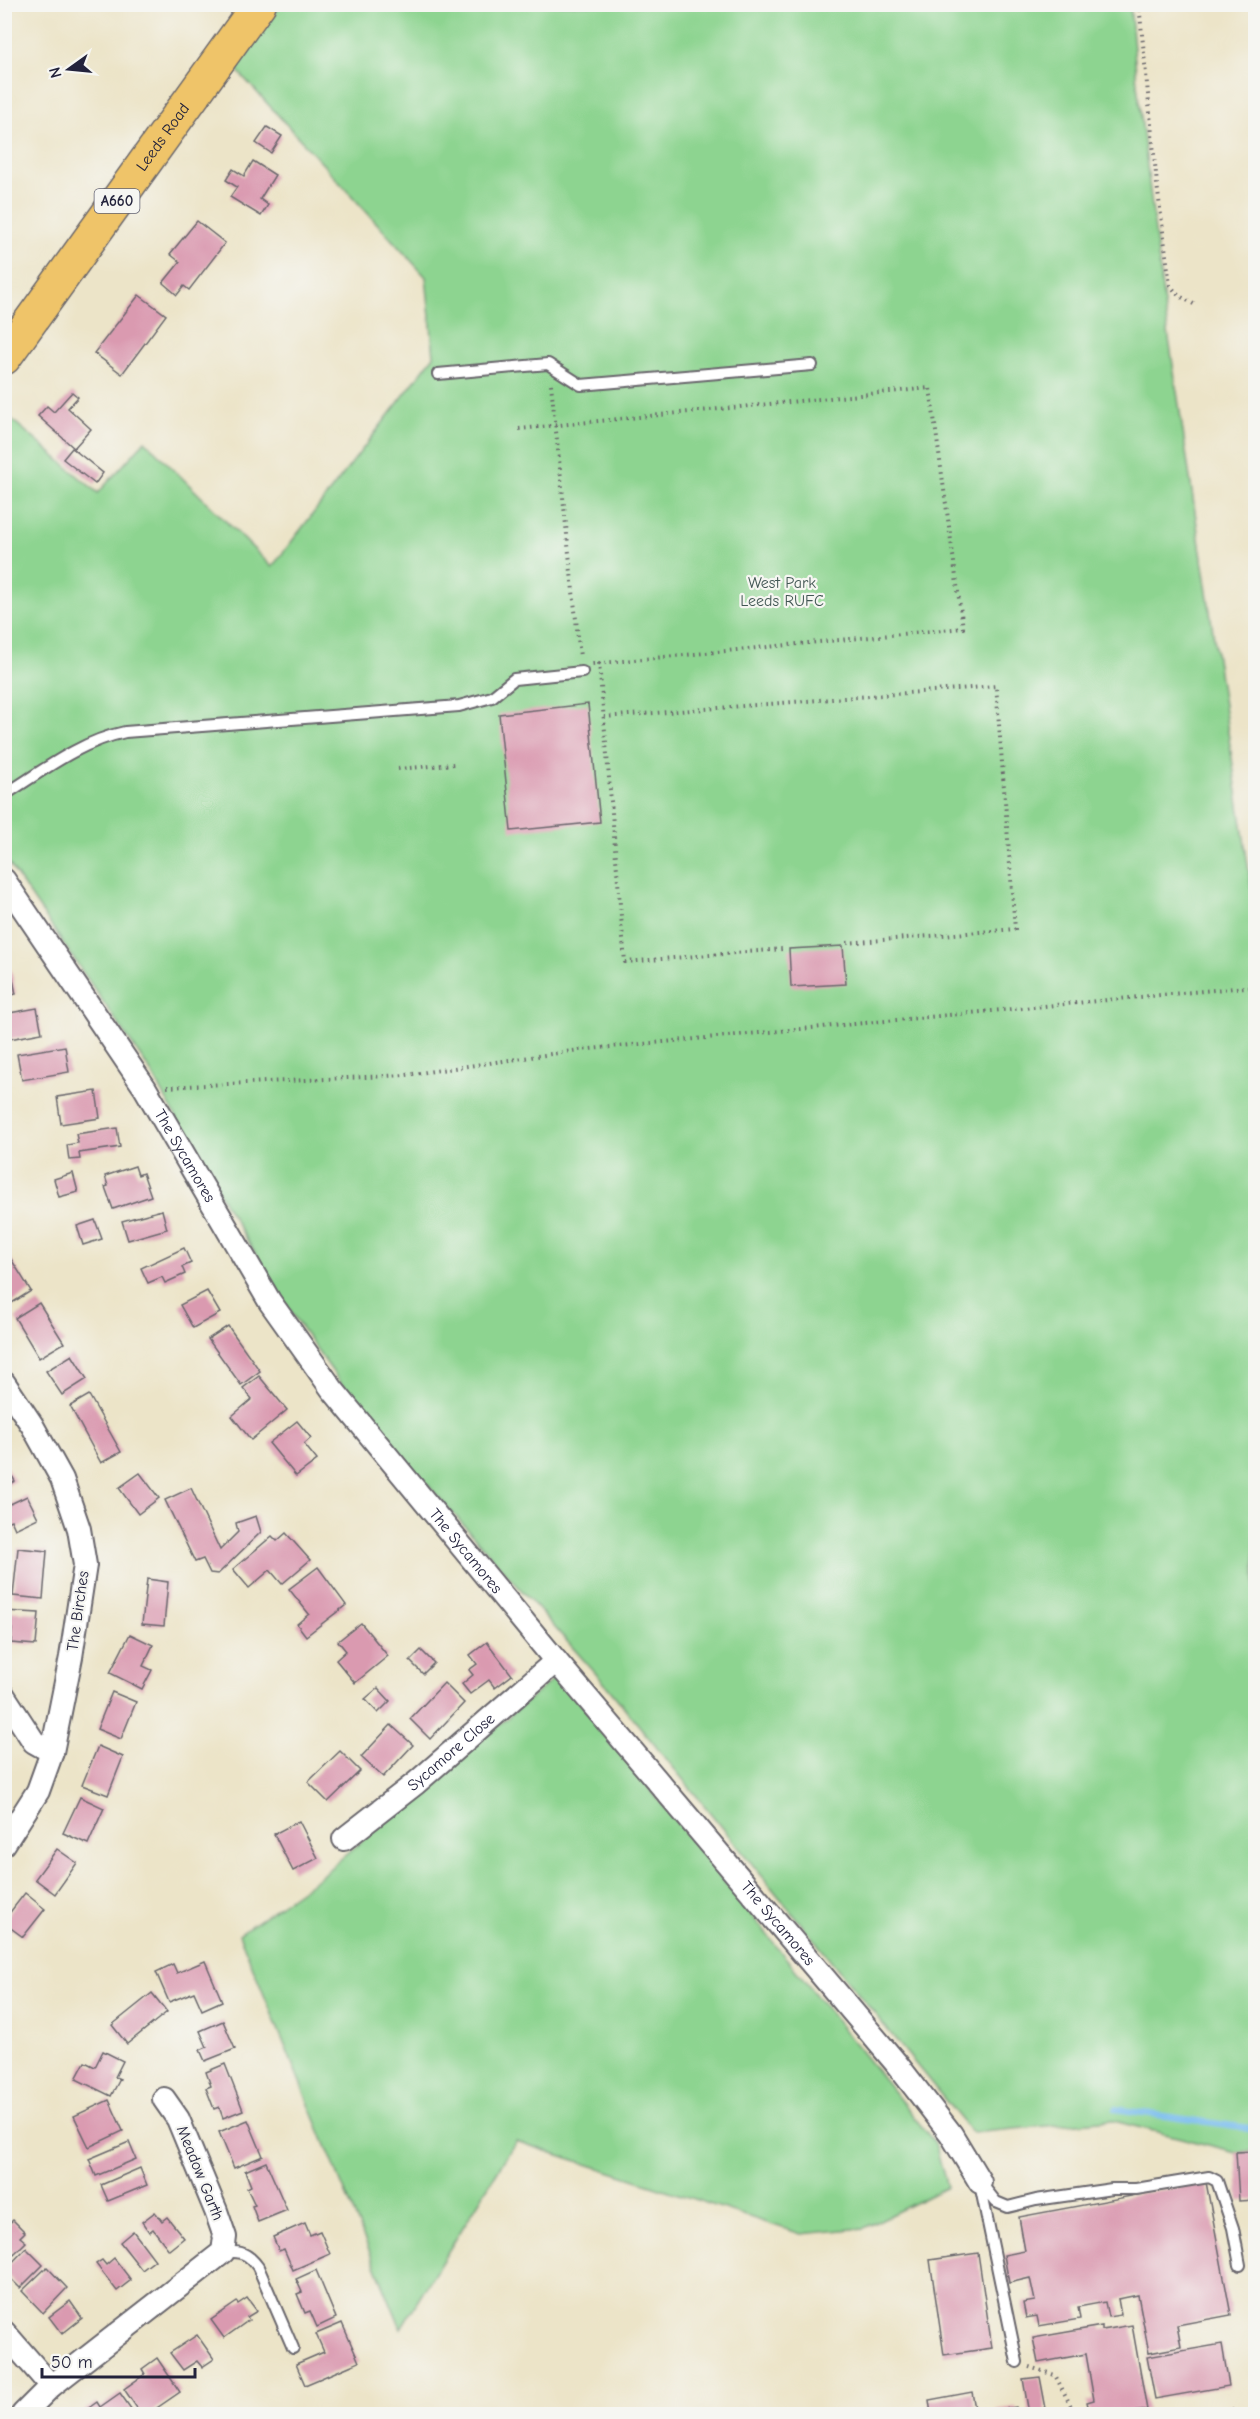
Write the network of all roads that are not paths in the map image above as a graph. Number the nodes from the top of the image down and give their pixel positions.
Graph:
1 (259, 4) edge
2 (4, 358) edge
3 (812, 365) dead end
4 (438, 374) dead end
5 (581, 668) road end
6 (4, 795) edge
7 (4, 880) edge
8 (4, 1383) edge
9 (556, 1661) junction
10 (4, 1696) edge
11 (51, 1752) junction
12 (344, 1839) dead end
13 (4, 1844) edge
14 (164, 2099) dead end
15 (980, 2182) junction
16 (224, 2252) junction
17 (1240, 2265) dead end
18 (4, 2332) edge
19 (293, 2348) dead end
20 (1017, 2362) road end
21 (51, 2386) junction
22 (23, 2415) edge

1 - 2 highway, Leeds Road / A660
3 - 4 lane
5 - 6 lane
7 - 9 street, The Sycamores
8 - 11 street, The Birches
9 - 12 street, Sycamore Close
9 - 15 street, The Sycamores
10 - 11 street
11 - 13 street, The Birches
14 - 16 street, Meadow Garth
15 - 17 lane
15 - 20 lane
16 - 19 lane
16 - 21 street
18 - 21 street
21 - 22 street

